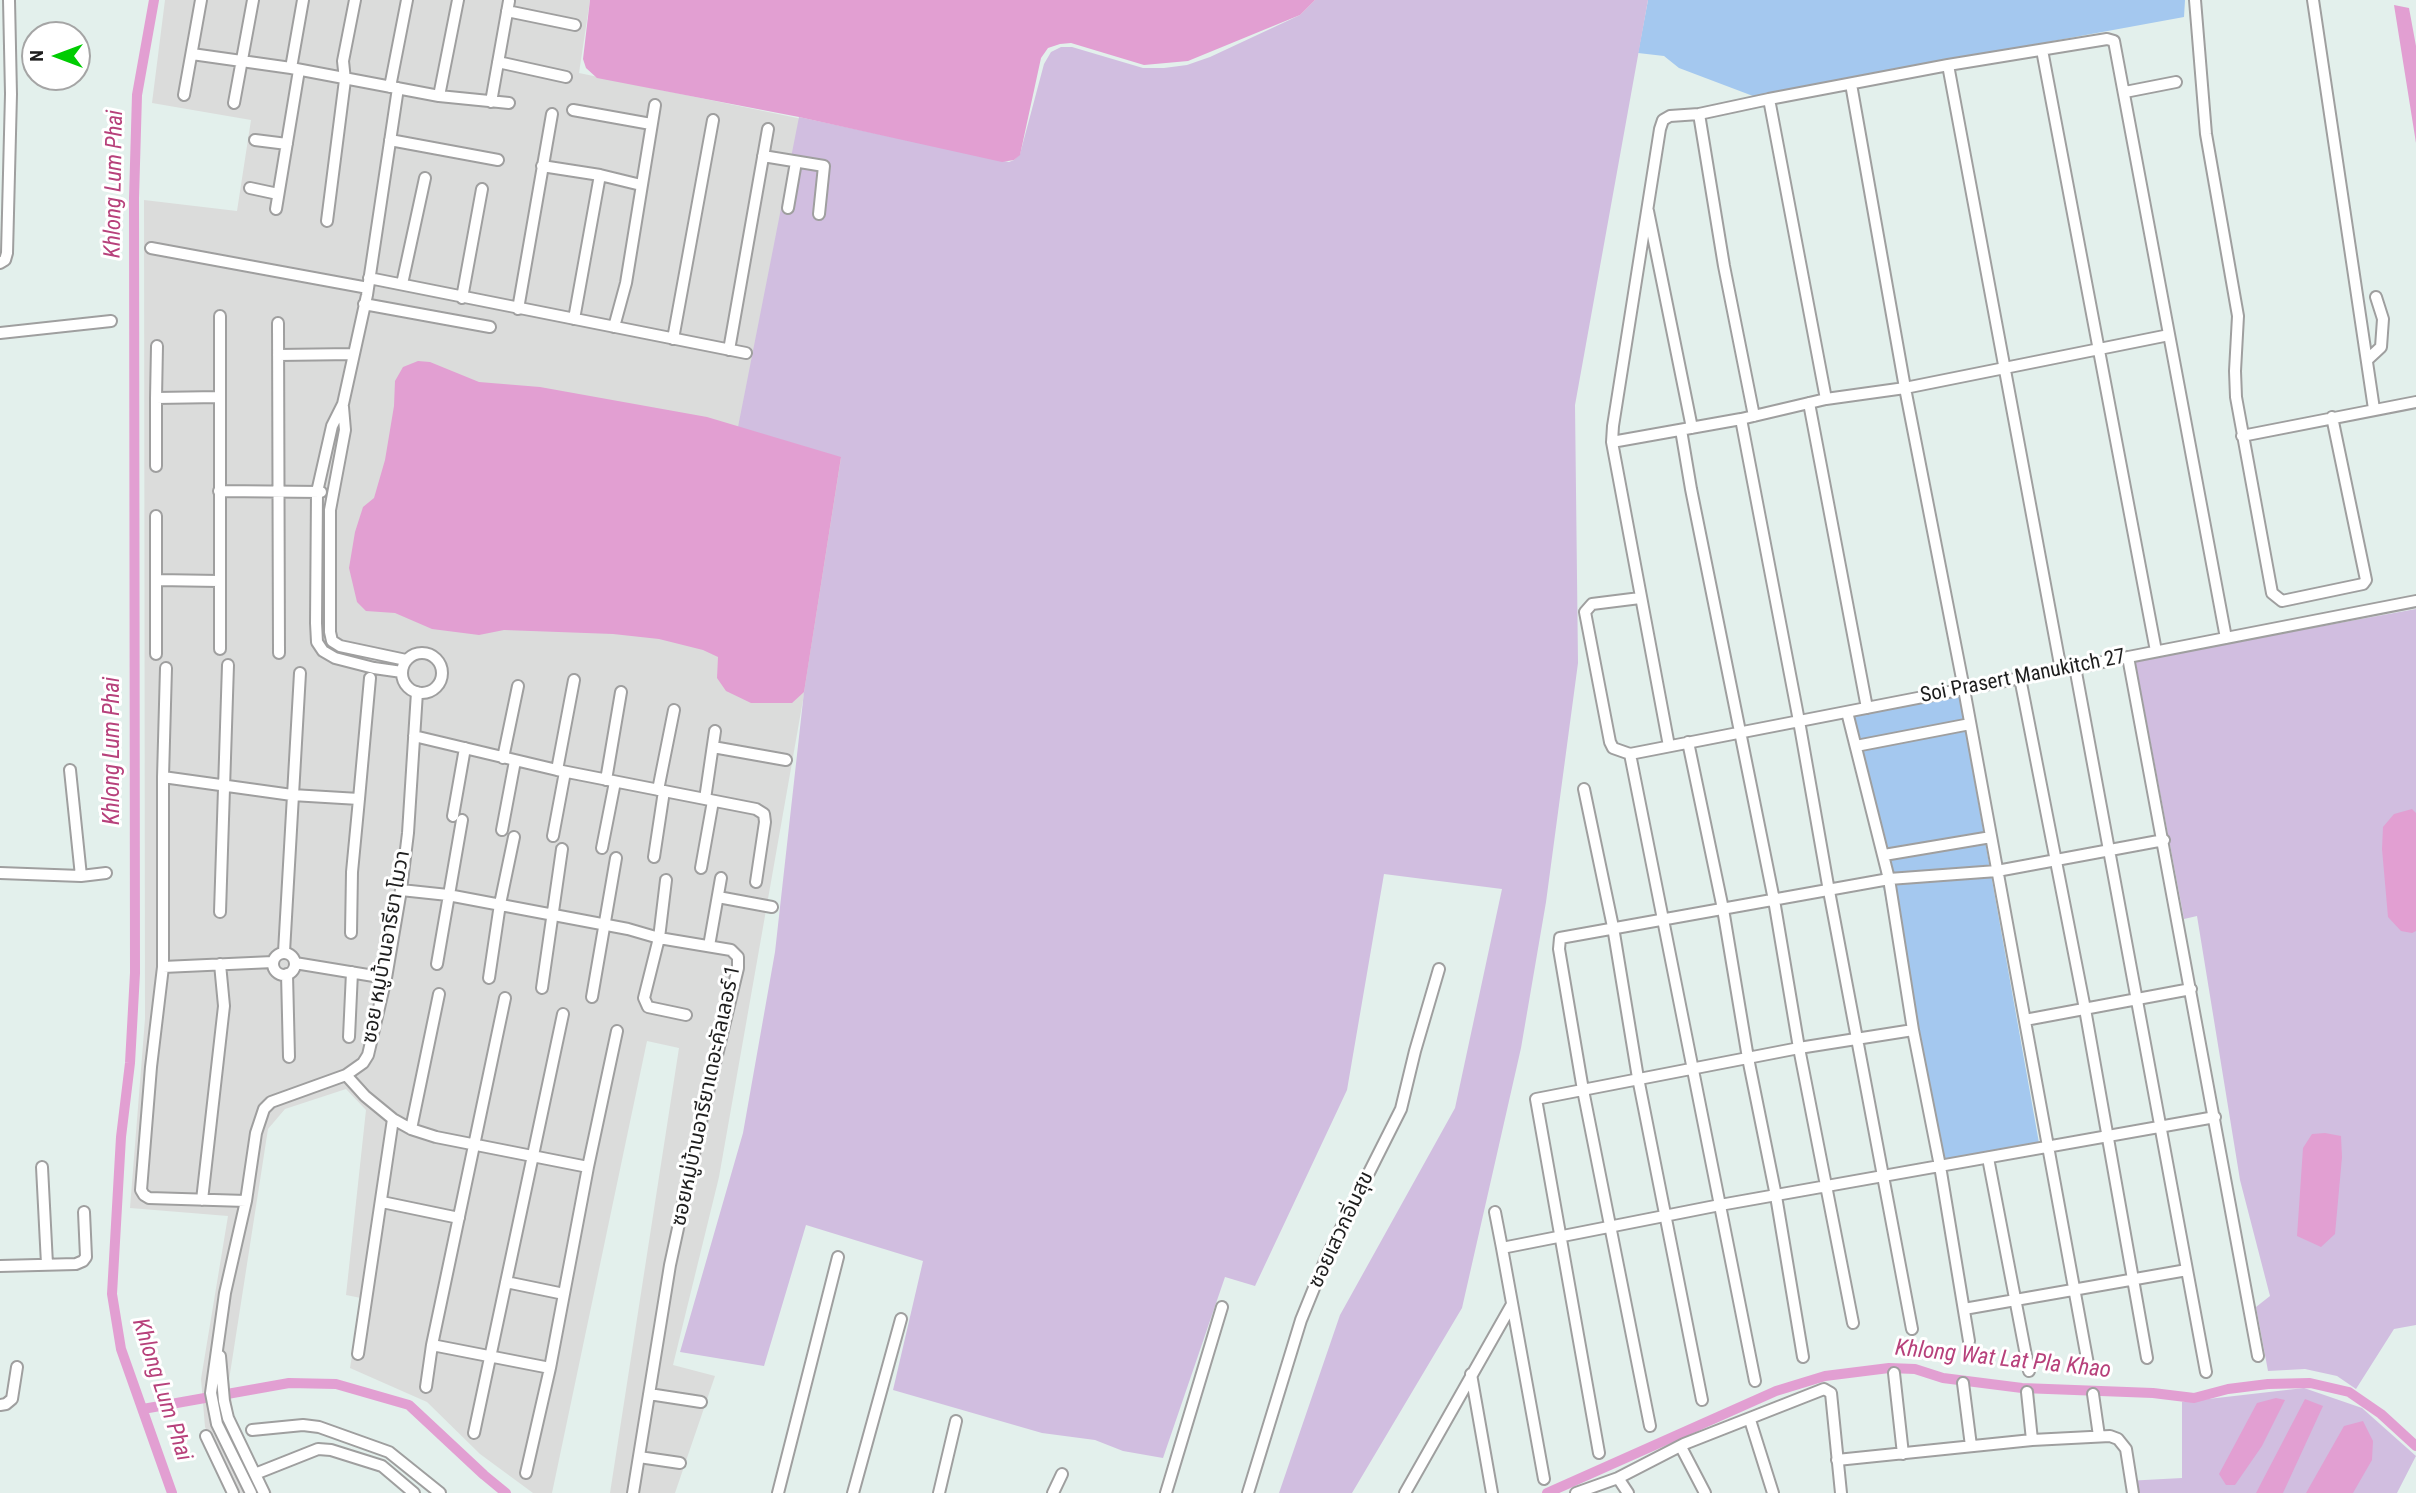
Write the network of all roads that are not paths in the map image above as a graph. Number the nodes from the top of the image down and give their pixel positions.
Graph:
1 (9, 0) edge
2 (201, 0) edge
3 (253, 0) edge
4 (303, 0) edge
5 (355, 0) edge
6 (407, 0) edge
7 (458, 0) edge
8 (2195, 0) edge
9 (2314, 0) edge
10 (508, 6) edge
11 (575, 25) dead end
12 (4, 39) edge
13 (2042, 50) junction
14 (192, 54) junction
15 (242, 61) junction
16 (498, 62) junction
17 (1948, 65) junction
18 (295, 69) junction
19 (566, 78) dead end
20 (345, 80) junction
21 (2176, 82) dead end
22 (1851, 84) junction
23 (394, 87) junction
24 (2125, 92) junction
25 (5, 94) edge
26 (184, 95) dead end
27 (439, 96) junction
28 (1769, 99) junction
29 (491, 102) junction
30 (234, 103) dead end
31 (509, 103) dead end
32 (654, 105) dead end
33 (573, 110) dead end
34 (552, 114) dead end
35 (1699, 114) junction
36 (713, 120) dead end
37 (651, 124) junction
38 (768, 129) dead end
39 (255, 140) dead end
40 (390, 140) junction
41 (287, 144) junction
42 (5, 149) edge
43 (763, 156) junction
44 (498, 160) dead end
45 (796, 162) junction
46 (542, 166) junction
47 (600, 175) junction
48 (425, 178) dead end
49 (641, 185) junction
50 (250, 188) dead end
51 (482, 189) dead end
52 (278, 194) junction
53 (1647, 205) junction
54 (4, 208) edge
55 (788, 208) dead end
56 (276, 209) dead end
57 (819, 214) dead end
58 (327, 221) dead end
59 (151, 248) dead end
60 (3, 262) edge
61 (368, 283) junction
62 (402, 285) junction
63 (2376, 296) dead end
64 (462, 298) junction
65 (364, 304) junction
66 (518, 309) junction
67 (220, 316) dead end
68 (574, 319) junction
69 (111, 321) dead end
70 (278, 323) dead end
71 (490, 327) dead end
72 (614, 327) junction
73 (0, 333) edge
74 (2169, 335) junction
75 (673, 339) junction
76 (157, 346) dead end
77 (2098, 349) junction
78 (729, 350) junction
79 (746, 353) dead end
80 (354, 354) junction
81 (278, 355) junction
82 (2367, 360) junction
83 (2004, 368) junction
84 (1905, 388) junction
85 (219, 397) junction
86 (156, 398) junction
87 (1826, 399) junction
88 (2416, 402) edge
89 (1809, 403) junction
90 (343, 404) junction
91 (2374, 409) junction
92 (1754, 416) junction
93 (2332, 418) junction
94 (1741, 419) junction
95 (1686, 429) junction
96 (2242, 436) junction
97 (1612, 442) junction
98 (156, 466) dead end
99 (219, 491) junction
100 (279, 492) junction
101 (317, 492) junction
102 (333, 493) junction
103 (156, 516) dead end
104 (157, 580) junction
105 (219, 581) junction
106 (1640, 598) junction
107 (2416, 601) edge
108 (2226, 638) junction
109 (220, 649) dead end
110 (2156, 651) junction
111 (279, 653) dead end
112 (156, 654) dead end
113 (2128, 657) junction
114 (406, 660) junction
115 (228, 665) dead end
116 (2075, 667) junction
117 (166, 668) dead end
118 (2061, 670) junction
119 (402, 672) junction
120 (300, 673) dead end
121 (370, 678) dead end
122 (2020, 678) junction
123 (574, 680) dead end
124 (518, 686) dead end
125 (1964, 689) junction
126 (417, 692) junction
127 (621, 692) dead end
128 (1867, 708) junction
129 (674, 710) dead end
130 (1847, 712) junction
131 (1799, 721) junction
132 (1970, 724) junction
133 (715, 731) dead end
134 (1740, 732) junction
135 (414, 736) junction
136 (1688, 742) junction
137 (1669, 746) junction
138 (713, 747) junction
139 (1856, 747) junction
140 (465, 748) junction
141 (1630, 754) junction
142 (509, 759) junction
143 (786, 760) dead end
144 (70, 770) dead end
145 (561, 771) junction
146 (163, 777) junction
147 (610, 781) junction
148 (224, 786) junction
149 (1584, 789) dead end
150 (661, 790) junction
151 (292, 795) junction
152 (359, 799) junction
153 (709, 800) junction
154 (502, 830) dead end
155 (553, 836) dead end
156 (514, 837) dead end
157 (1991, 837) junction
158 (2164, 840) junction
159 (603, 848) dead end
160 (562, 849) dead end
161 (2110, 850) junction
162 (1884, 855) junction
163 (654, 857) dead end
164 (616, 858) dead end
165 (2055, 860) junction
166 (701, 868) dead end
167 (1997, 871) junction
168 (0, 873) edge
169 (106, 873) dead end
170 (80, 876) junction
171 (721, 878) dead end
172 (1889, 879) junction
173 (666, 880) dead end
174 (756, 881) dead end
175 (401, 890) junction
176 (1829, 891) junction
177 (448, 895) junction
178 (718, 897) junction
179 (1774, 900) junction
180 (499, 904) junction
181 (772, 907) dead end
182 (1723, 909) junction
183 (220, 912) dead end
184 (551, 914) junction
185 (1663, 919) junction
186 (606, 925) junction
187 (1613, 927) junction
188 (351, 933) dead end
189 (659, 938) junction
190 (709, 946) junction
191 (284, 953) junction
192 (273, 962) junction
193 (295, 963) junction
194 (220, 964) junction
195 (437, 964) dead end
196 (163, 967) junction
197 (1439, 969) dead end
198 (352, 972) junction
199 (287, 974) junction
200 (386, 978) junction
201 (489, 978) dead end
202 (542, 988) dead end
203 (2191, 989) junction
204 (439, 994) dead end
205 (592, 997) dead end
206 (505, 998) dead end
207 (2137, 1000) junction
208 (2085, 1009) junction
209 (563, 1014) dead end
210 (686, 1015) dead end
211 (2025, 1020) junction
212 (1913, 1030) junction
213 (617, 1031) dead end
214 (349, 1037) dead end
215 (1857, 1038) junction
216 (1799, 1048) junction
217 (289, 1057) dead end
218 (1748, 1058) junction
219 (1693, 1068) junction
220 (346, 1075) junction
221 (1638, 1078) junction
222 (1583, 1090) junction
223 (2215, 1117) junction
224 (393, 1119) junction
225 (2161, 1127) junction
226 (411, 1129) junction
227 (2106, 1137) junction
228 (474, 1145) junction
229 (2048, 1148) junction
230 (532, 1156) junction
231 (1988, 1158) junction
232 (1940, 1166) junction
233 (42, 1167) dead end
234 (588, 1167) junction
235 (1883, 1176) junction
236 (1827, 1186) junction
237 (1776, 1196) junction
238 (202, 1200) junction
239 (246, 1201) junction
240 (382, 1202) junction
241 (1720, 1205) junction
242 (84, 1212) dead end
243 (1495, 1212) dead end
244 (459, 1217) junction
245 (1665, 1218) junction
246 (1609, 1228) junction
247 (1559, 1237) junction
248 (1502, 1248) junction
249 (838, 1257) dead end
250 (47, 1264) junction
251 (0, 1266) edge
252 (2187, 1270) junction
253 (2132, 1281) junction
254 (506, 1282) junction
255 (2074, 1291) junction
256 (564, 1294) junction
257 (2015, 1301) junction
258 (1511, 1306) junction
259 (1222, 1307) dead end
260 (1964, 1309) junction
261 (901, 1319) dead end
262 (1853, 1323) dead end
263 (1912, 1329) dead end
264 (1969, 1341) dead end
265 (432, 1345) junction
266 (358, 1354) dead end
267 (2258, 1356) dead end
268 (491, 1357) junction
269 (1803, 1357) dead end
270 (2147, 1358) dead end
271 (2088, 1364) dead end
272 (17, 1367) dead end
273 (550, 1368) junction
274 (2029, 1371) dead end
275 (2206, 1372) dead end
276 (1894, 1373) dead end
277 (1471, 1374) junction
278 (217, 1379) junction
279 (1755, 1381) dead end
280 (1963, 1383) dead end
281 (426, 1387) dead end
282 (2026, 1392) dead end
283 (649, 1394) junction
284 (2092, 1394) dead end
285 (1702, 1400) dead end
286 (701, 1402) dead end
287 (0, 1405) edge
288 (1750, 1420) junction
289 (956, 1421) dead end
290 (1650, 1426) dead end
291 (252, 1430) dead end
292 (474, 1433) dead end
293 (206, 1436) dead end
294 (2099, 1436) junction
295 (2032, 1440) junction
296 (1971, 1446) junction
297 (1681, 1447) junction
298 (1598, 1453) dead end
299 (1903, 1454) junction
300 (639, 1457) junction
301 (1837, 1460) junction
302 (680, 1463) dead end
303 (526, 1473) dead end
304 (254, 1474) junction
305 (1062, 1474) dead end
306 (1618, 1478) junction
307 (1544, 1479) dead end
308 (233, 1493) edge
309 (251, 1493) edge
310 (264, 1493) edge
311 (414, 1493) edge
312 (440, 1493) edge
313 (633, 1493) edge
314 (778, 1493) edge
315 (853, 1493) edge
316 (939, 1493) edge
317 (1053, 1493) edge
318 (1166, 1493) edge
319 (1248, 1493) edge
320 (1405, 1493) edge
321 (1492, 1493) edge
322 (1576, 1493) edge
323 (1628, 1493) edge
324 (1705, 1493) edge
325 (1773, 1493) edge
326 (1841, 1493) edge
327 (2133, 1493) edge

1 - 12 street
2 - 14 street
3 - 15 street
4 - 18 street
5 - 20 street
6 - 23 street
7 - 27 street
8 - 96 street
9 - 82 street
10 - 11 street
10 - 16 street
12 - 25 street
13 - 17 street
13 - 24 street
13 - 77 street
14 - 15 street
14 - 26 street
15 - 18 street
15 - 30 street
16 - 19 street
16 - 29 street
17 - 22 street
17 - 83 street
18 - 20 street
18 - 41 street
20 - 23 street
20 - 58 street
21 - 24 street
22 - 28 street
22 - 84 street
23 - 27 street
23 - 40 street
24 - 74 street
25 - 42 street
27 - 29 street
28 - 35 street
28 - 87 street
29 - 31 street
32 - 37 street
33 - 37 street
34 - 46 street
35 - 53 street
35 - 92 street
36 - 75 street
37 - 49 street
38 - 43 street
39 - 41 street
40 - 44 street
40 - 61 street
41 - 52 street
42 - 54 street
43 - 45 street
43 - 78 street
45 - 55 street
45 - 57 street
46 - 47 street
46 - 66 street
47 - 49 street
47 - 68 street
48 - 62 street
49 - 72 street
50 - 52 street
51 - 64 street
52 - 56 street
53 - 95 street
53 - 97 street
54 - 60 street
59 - 61 street
61 - 62 street
61 - 65 street
62 - 64 street
63 - 82 street
64 - 66 street
65 - 71 street
65 - 80 street
66 - 68 street
67 - 85 street
68 - 72 street
69 - 73 street
70 - 81 street
72 - 75 street
74 - 77 street
74 - 108 street
75 - 78 street
76 - 86 street
77 - 83 street
77 - 110 street
78 - 79 street
80 - 81 street
80 - 90 street
81 - 100 street
82 - 91 street
83 - 84 street
83 - 118 street
84 - 87 street
84 - 125 street
85 - 86 street
85 - 99 street
86 - 98 street
87 - 89 street
88 - 91 street
89 - 92 street
89 - 128 street
90 - 101 street
90 - 102 street
91 - 93 street
92 - 94 street
93 - 96 street
93 - 96 street
94 - 95 street
94 - 131 street
95 - 97 street
95 - 134 street
97 - 106 street
99 - 100 street
99 - 105 street
100 - 101 street
100 - 111 street
101 - 102 street
101 - 119 street
102 - 114 street
103 - 104 street
104 - 105 street
104 - 112 street
105 - 109 street
106 - 137 street
106 - 141 street
107 - 108 street, Soi Prasert Manukitch 27
108 - 110 street, Soi Prasert Manukitch 27
110 - 113 street, Soi Prasert Manukitch 27
113 - 116 street, Soi Prasert Manukitch 27
113 - 158 street
114 - 119 street
114 - 126 street
115 - 148 street
116 - 118 street, Soi Prasert Manukitch 27
116 - 161 street
117 - 146 street
118 - 122 street, Soi Prasert Manukitch 27
119 - 126 street
120 - 151 street
121 - 152 street
122 - 125 street, Soi Prasert Manukitch 27
122 - 165 street
123 - 145 street
124 - 142 street
125 - 128 street, Soi Prasert Manukitch 27
125 - 132 street
126 - 135 street, ซอย หมูบ้านอารียา โมวา
127 - 147 street
128 - 130 street, Soi Prasert Manukitch 27
129 - 150 street
130 - 131 street, Soi Prasert Manukitch 27
130 - 139 street
131 - 134 street, Soi Prasert Manukitch 27
131 - 176 street
132 - 139 street
132 - 157 street
133 - 138 street
134 - 136 street, Soi Prasert Manukitch 27
134 - 179 street
135 - 140 street
135 - 175 street, ซอย หมูบ้านอารียา โมวา
136 - 137 street, Soi Prasert Manukitch 27
136 - 182 street
137 - 141 street, Soi Prasert Manukitch 27
138 - 143 street
138 - 153 street
139 - 162 street
140 - 142 street
140 - 177 street
141 - 185 street
142 - 145 street
142 - 154 street
144 - 170 street
145 - 147 street
145 - 155 street
146 - 148 street
146 - 196 street
147 - 150 street
147 - 159 street
148 - 151 street
148 - 183 street
149 - 187 street
150 - 153 street
150 - 163 street
151 - 152 street
151 - 191 street
152 - 188 street
153 - 166 street
153 - 174 street
156 - 180 street
157 - 162 street
157 - 167 street
158 - 161 street
158 - 203 street
160 - 184 street
161 - 165 street
161 - 207 street
162 - 172 street
164 - 186 street
165 - 167 street
165 - 208 street
167 - 172 street
167 - 211 street
168 - 170 street
169 - 170 street
171 - 178 street
172 - 176 street
172 - 212 street
173 - 189 street
175 - 177 street, ซอยหมู่บ้านอารียาเดอะคัลเลอร์ 1
175 - 200 street, ซอย หมูบ้านอารียา โมวา
176 - 179 street
176 - 215 street
177 - 180 street, ซอยหมู่บ้านอารียาเดอะคัลเลอร์ 1
177 - 195 street
178 - 181 street
178 - 190 street
179 - 182 street
179 - 216 street
180 - 184 street, ซอยหมู่บ้านอารียาเดอะคัลเลอร์ 1
180 - 201 street
182 - 185 street
182 - 218 street
184 - 186 street, ซอยหมู่บ้านอารียาเดอะคัลเลอร์ 1
184 - 202 street
185 - 187 street
185 - 219 street
186 - 189 street, ซอยหมู่บ้านอารียาเดอะคัลเลอร์ 1
186 - 205 street
187 - 221 street
187 - 222 street
189 - 190 street, ซอยหมู่บ้านอารียาเดอะคัลเลอร์ 1
189 - 210 street
190 - 283 street, ซอยหมู่บ้านอารียาเดอะคัลเลอร์ 1
191 - 192 street
191 - 193 street
192 - 194 street
192 - 199 street
193 - 198 street
193 - 199 street
194 - 196 street
194 - 238 street
196 - 238 street
197 - 319 street, ซอยเสวกอิ่มสุข
198 - 200 street
198 - 214 street
199 - 217 street
200 - 220 street, ซอย หมูบ้านอารียา โมวา
203 - 207 street
203 - 223 street
204 - 226 street
206 - 228 street
207 - 208 street
207 - 225 street
208 - 211 street
208 - 227 street
209 - 230 street
211 - 229 street
212 - 215 street
212 - 232 street
213 - 234 street
215 - 216 street
215 - 235 street
216 - 218 street
216 - 236 street
218 - 219 street
218 - 237 street
219 - 221 street
219 - 241 street
220 - 224 street
220 - 239 street, ซอย หมูบ้านอารียา โมวา
221 - 222 street
221 - 245 street
222 - 246 street
222 - 247 street
223 - 225 street
223 - 267 street
224 - 226 street
224 - 240 street
225 - 227 street
225 - 252 street
226 - 228 street
227 - 229 street
227 - 253 street
228 - 230 street
228 - 244 street
229 - 231 street
229 - 255 street
230 - 234 street
230 - 254 street
231 - 232 street
231 - 257 street
232 - 235 street
232 - 260 street
233 - 250 street
234 - 256 street
235 - 236 street
235 - 263 street
236 - 237 street
236 - 262 street
237 - 241 street
237 - 269 street
238 - 239 street
239 - 278 street, ซอย หมูบ้านอารียา โมวา
240 - 244 street
240 - 266 street
241 - 245 street
241 - 279 street
242 - 250 street
243 - 248 street
244 - 265 street
245 - 246 street
245 - 285 street
246 - 247 street
246 - 290 street
247 - 248 street
247 - 298 street
248 - 258 street
249 - 314 street
250 - 251 street
252 - 253 street
252 - 275 street
253 - 255 street
253 - 270 street
254 - 256 street
254 - 268 street
255 - 257 street
255 - 271 street
256 - 273 street
257 - 260 street
257 - 274 street
258 - 277 street
258 - 307 street
259 - 318 street
260 - 264 street
261 - 315 street
265 - 268 street
265 - 281 street
268 - 273 street
268 - 292 street
272 - 287 street
273 - 303 street
276 - 299 street
277 - 320 street
277 - 321 street
278 - 304 street
278 - 309 street
280 - 296 street
282 - 295 street
283 - 286 street
283 - 300 street, ซอยหมู่บ้านอารียาเดอะคัลเลอร์ 1
284 - 294 street
288 - 297 street
288 - 301 street
288 - 325 street
289 - 316 street
291 - 312 street
293 - 308 street
294 - 295 street
294 - 327 street
295 - 296 street
296 - 299 street
297 - 306 street
297 - 324 street
299 - 301 street
300 - 302 street
300 - 313 street, ซอยหมู่บ้านอารียาเดอะคัลเลอร์ 1
301 - 326 street
304 - 310 street
304 - 311 street
305 - 317 street
306 - 322 street
306 - 323 street

